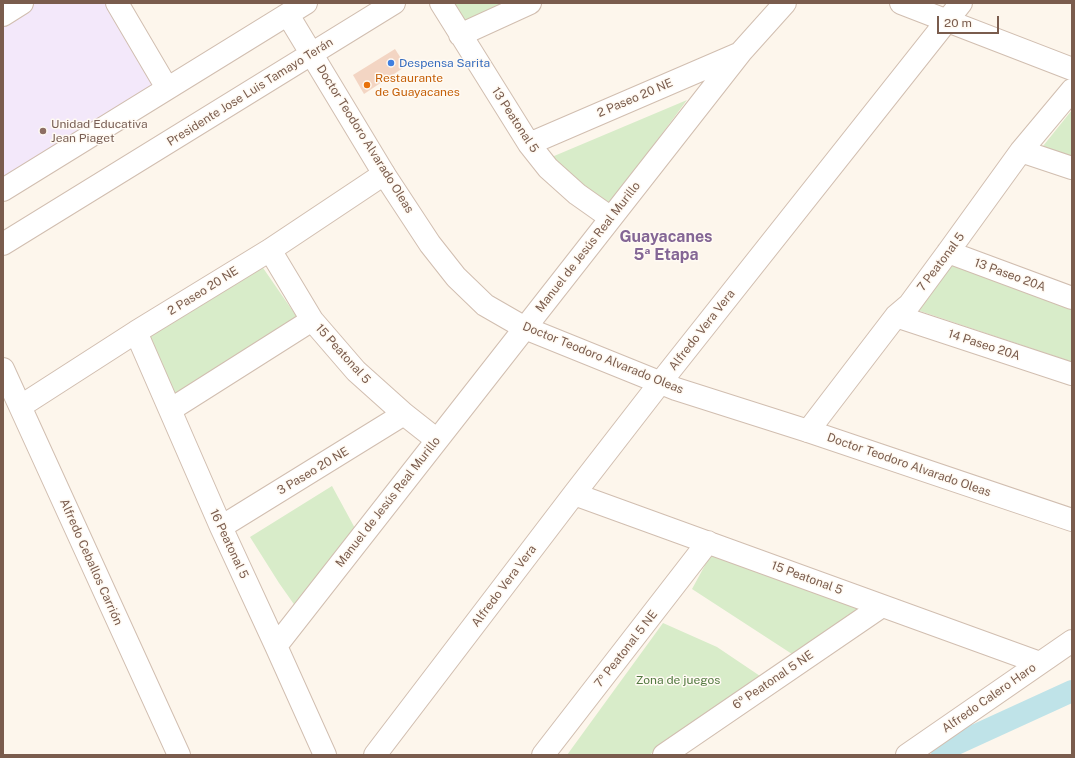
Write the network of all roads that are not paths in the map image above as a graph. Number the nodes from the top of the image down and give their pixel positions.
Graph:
1 (22, 3) edge
2 (117, 3) edge
3 (306, 3) edge
4 (394, 3) edge
5 (441, 3) edge
6 (530, 3) edge
7 (785, 3) edge
8 (901, 3) edge
9 (961, 3) edge
10 (284, 9) edge
11 (3, 15) edge
12 (946, 21) junction
13 (460, 35) junction
14 (741, 52) junction
15 (312, 54) junction
16 (1072, 69) edge
17 (167, 88) junction
18 (1072, 90) edge
19 (529, 144) junction
20 (1021, 151) junction
21 (1072, 168) edge
22 (384, 174) junction
23 (3, 190) edge
24 (611, 218) junction
25 (3, 244) edge
26 (270, 250) junction
27 (948, 252) junction
28 (1072, 298) edge
29 (896, 316) junction
30 (312, 320) junction
31 (525, 328) junction
32 (136, 332) junction
33 (3, 369) edge
34 (1072, 374) edge
35 (660, 383) junction
36 (20, 406) junction
37 (170, 410) junction
38 (404, 414) junction
39 (808, 431) junction
40 (437, 440) junction
41 (574, 494) junction
42 (1072, 520) edge
43 (221, 527) junction
44 (708, 542) junction
45 (882, 606) junction
46 (1072, 641) edge
47 (276, 646) junction
48 (1040, 663) junction
49 (179, 755) edge
50 (325, 755) edge
51 (375, 755) edge
52 (544, 755) edge
53 (664, 755) edge
54 (906, 755) edge

1 - 11 street
2 - 17 street
3 - 10 street
4 - 15 street, Presidente Jose Luis Tamayo Terán
5 - 13 street, 13 Peatonal 5
6 - 13 street
7 - 14 street, Manuel de Jesús Real Murillo
8 - 12 street
9 - 12 street, Alfredo Vera Vera
10 - 15 street, Doctor Teodoro Alvarado Oleas
10 - 17 street
12 - 16 street
12 - 35 street, Alfredo Vera Vera
13 - 19 street, 13 Peatonal 5
14 - 19 street, 2 Paseo 20 NE
14 - 24 street, Manuel de Jesús Real Murillo
15 - 22 street, Doctor Teodoro Alvarado Oleas
15 - 25 street, Presidente Jose Luis Tamayo Terán
17 - 23 street
18 - 20 street, 7 Peatonal 5
19 - 24 street, 13 Peatonal 5
20 - 21 street
20 - 27 street, 7 Peatonal 5
22 - 26 street, 2 Paseo 20 NE
22 - 31 street, Doctor Teodoro Alvarado Oleas
24 - 31 street, Manuel de Jesús Real Murillo
26 - 30 street, 15 Peatonal 5
26 - 32 street, 2 Paseo 20 NE
27 - 28 street, 13 Paseo 20A
27 - 29 street, 7 Peatonal 5
29 - 34 street, 14 Paseo 20A
29 - 39 street, 7 Peatonal 5
30 - 37 street
30 - 38 street, 15 Peatonal 5
31 - 35 street, Doctor Teodoro Alvarado Oleas
31 - 40 street, Manuel de Jesús Real Murillo
32 - 36 street, 2 Paseo 20 NE
32 - 37 street, 16 Peatonal 5
33 - 36 street, Alfredo Ceballos Carrión
35 - 39 street, Doctor Teodoro Alvarado Oleas
35 - 41 street, Alfredo Vera Vera
36 - 49 street, Alfredo Ceballos Carrión
37 - 43 street, 16 Peatonal 5
38 - 40 street, 15 Peatonal 5
38 - 43 street, 3 Paseo 20 NE
39 - 42 street, Doctor Teodoro Alvarado Oleas
40 - 47 street, Manuel de Jesús Real Murillo
41 - 44 street, 15 Peatonal 5
41 - 51 street, Alfredo Vera Vera
43 - 47 street, 16 Peatonal 5
44 - 45 street, 15 Peatonal 5
44 - 52 street, 7º Peatonal 5 NE
45 - 48 street, 15 Peatonal 5
45 - 53 street, 6º Peatonal 5 NE
46 - 48 street, Alfredo Calero Haro
47 - 50 street, 16 Peatonal 5
48 - 54 street, Alfredo Calero Haro

